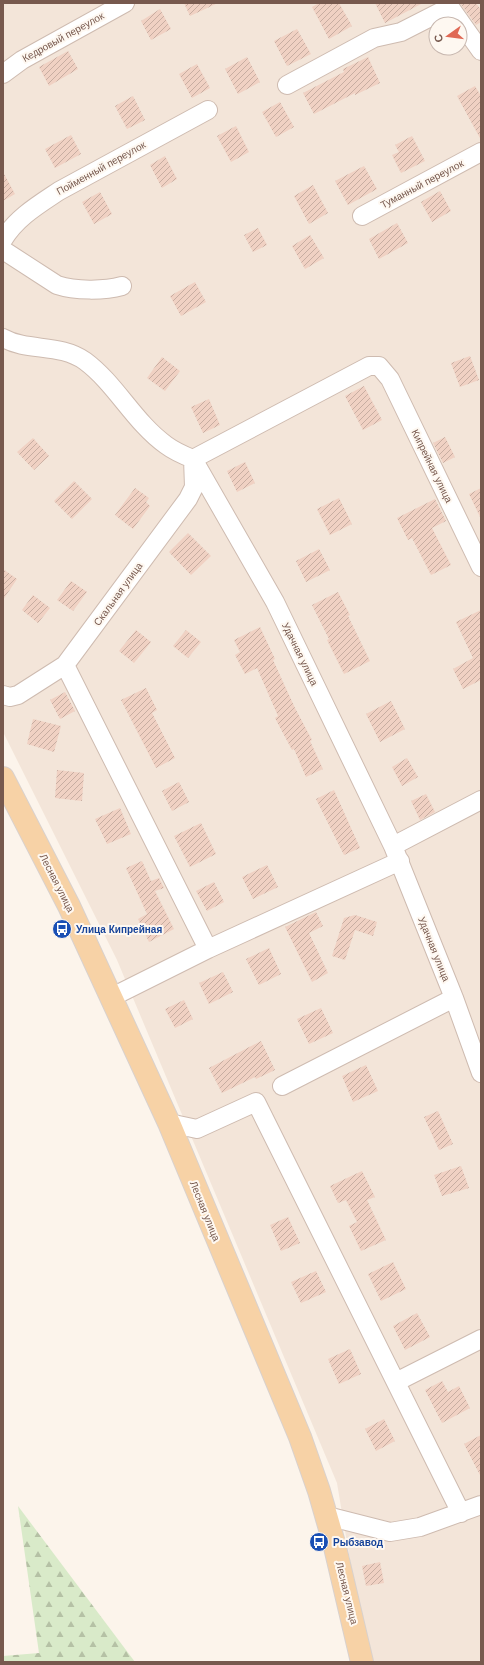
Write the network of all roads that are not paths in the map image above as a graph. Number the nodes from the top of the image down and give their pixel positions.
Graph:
1 (125, 3) edge
2 (449, 5) edge
3 (481, 51) edge
4 (3, 74) edge
5 (287, 85) dead end
6 (208, 110) dead end
7 (481, 152) edge
8 (362, 216) dead end
9 (3, 240) edge
10 (3, 250) edge
11 (122, 286) dead end
12 (3, 338) edge
13 (193, 459) junction
14 (481, 567) edge
15 (65, 665) junction
16 (3, 695) edge
17 (3, 778) edge
18 (481, 800) edge
19 (396, 854) junction
20 (208, 949) junction
21 (112, 997) junction
22 (454, 998) junction
23 (481, 1073) edge
24 (282, 1086) dead end
25 (169, 1123) junction
26 (481, 1339) edge
27 (396, 1382) junction
28 (481, 1505) edge
29 (462, 1513) junction
30 (327, 1516) junction
31 (362, 1662) edge

1 - 4 street, Кедровый переулок
2 - 3 street
2 - 5 street
6 - 9 street, Пойменный переулок
7 - 8 street, Туманный переулок
10 - 11 street
12 - 13 street
13 - 14 street, Кипрейная улица
13 - 15 street, Скальная улица
13 - 19 street, Удачная улица
15 - 16 street, Скальная улица
15 - 20 street
17 - 21 main road, Лесная улица
18 - 19 street
19 - 20 street
19 - 22 street, Удачная улица
20 - 21 street
21 - 25 main road, Лесная улица
22 - 23 street, Удачная улица
22 - 24 street
25 - 27 street
25 - 30 main road, Лесная улица
26 - 27 street
27 - 29 street
28 - 29 street
29 - 30 street
30 - 31 main road, Лесная улица

